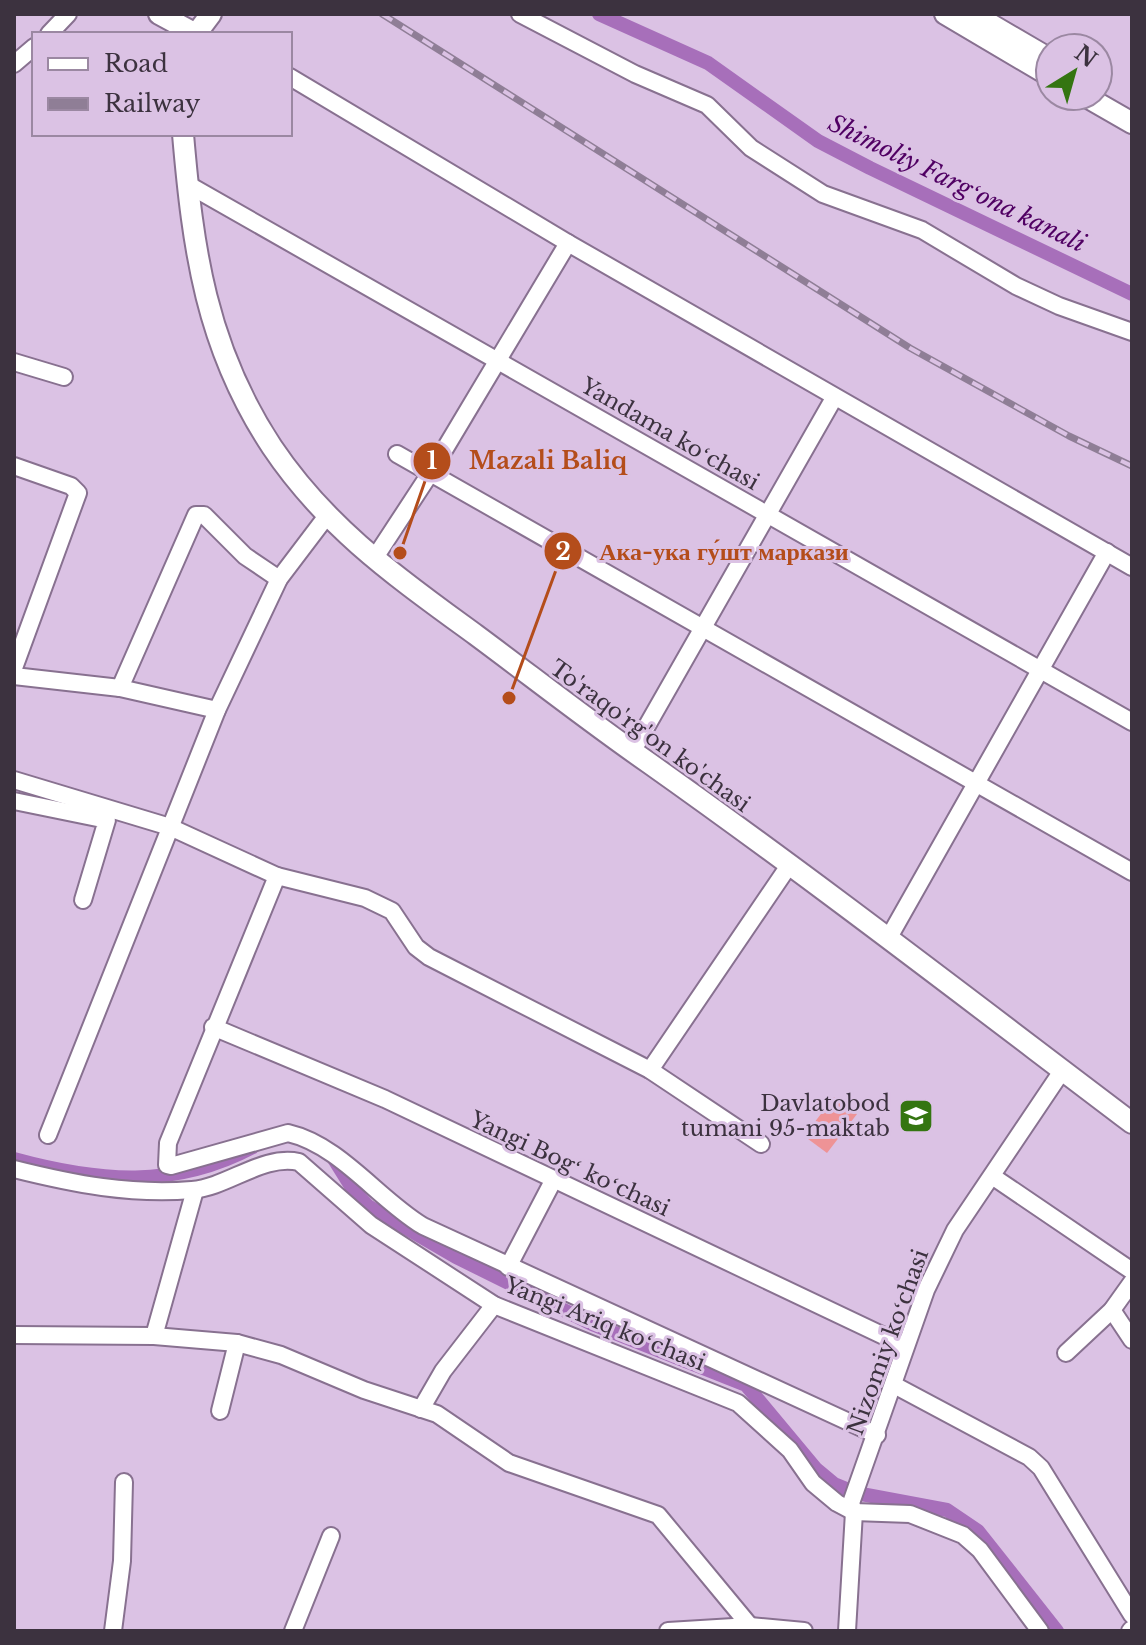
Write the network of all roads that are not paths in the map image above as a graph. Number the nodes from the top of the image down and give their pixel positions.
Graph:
1 (68, 14) edge
2 (211, 14) edge
3 (520, 14) edge
4 (945, 14) edge
5 (973, 14) edge
6 (173, 21) edge
7 (51, 32) edge
8 (192, 32) edge
9 (198, 32) edge
10 (32, 49) edge
11 (1034, 50) edge
12 (14, 64) edge
13 (1034, 67) edge
14 (292, 78) edge
15 (1114, 96) edge
16 (1132, 107) edge
17 (1113, 112) edge
18 (1132, 123) edge
19 (183, 136) edge
20 (187, 184) junction
21 (568, 243) junction
22 (1132, 332) edge
23 (496, 359) junction
24 (14, 362) edge
25 (64, 377) dead end
26 (834, 398) junction
27 (397, 454) dead end
28 (14, 466) edge
29 (431, 472) junction
30 (768, 516) junction
31 (326, 517) junction
32 (1107, 552) junction
33 (374, 559) junction
34 (1132, 567) edge
35 (279, 579) junction
36 (703, 630) junction
37 (14, 668) edge
38 (1042, 671) junction
39 (14, 676) edge
40 (120, 688) junction
41 (217, 710) junction
42 (1132, 722) edge
43 (632, 752) junction
44 (14, 780) edge
45 (978, 782) junction
46 (14, 801) edge
47 (170, 827) junction
48 (788, 867) junction
49 (1132, 872) edge
50 (277, 876) junction
51 (83, 900) dead end
52 (888, 939) junction
53 (213, 1027) junction
54 (650, 1070) junction
55 (1062, 1071) junction
56 (1132, 1123) edge
57 (48, 1135) dead end
58 (761, 1144) dead end
59 (14, 1169) edge
60 (992, 1176) junction
61 (553, 1181) junction
62 (195, 1190) junction
63 (508, 1267) junction
64 (1132, 1271) edge
65 (1132, 1282) edge
66 (494, 1305) junction
67 (1112, 1310) junction
68 (14, 1335) edge
69 (154, 1336) junction
70 (1132, 1340) edge
71 (237, 1343) junction
72 (905, 1346) junction
73 (1066, 1353) dead end
74 (894, 1385) junction
75 (421, 1409) junction
76 (220, 1411) dead end
77 (877, 1435) junction
78 (124, 1482) dead end
79 (852, 1508) junction
80 (331, 1536) dead end
81 (1132, 1615) edge
82 (750, 1626) junction
83 (113, 1631) edge
84 (293, 1631) edge
85 (668, 1631) edge
86 (804, 1631) edge
87 (847, 1631) edge
88 (1040, 1631) edge

1 - 7 street
2 - 9 main road
3 - 22 street
4 - 13 main road
5 - 11 main road
6 - 8 main road
10 - 12 street
14 - 21 street
15 - 16 main road
17 - 18 main road
19 - 20 main road, To'raqo'rg'on ko'chasi
20 - 23 street, Yandama koʻchasi
20 - 31 main road, To'raqo'rg'on ko'chasi
21 - 23 street
21 - 26 street
23 - 29 street
23 - 30 street, Yandama koʻchasi
24 - 25 street
26 - 30 street
26 - 32 street
27 - 29 street
28 - 37 street
29 - 33 street
29 - 36 street
30 - 36 street
30 - 38 street, Yandama koʻchasi
31 - 33 main road, To'raqo'rg'on ko'chasi
31 - 35 street
32 - 34 street
32 - 38 street
33 - 43 main road, To'raqo'rg'on ko'chasi
35 - 40 street
35 - 41 street
36 - 43 street
36 - 45 street
38 - 42 street, Yandama koʻchasi
38 - 45 street
39 - 40 street
40 - 41 street
41 - 47 street
43 - 48 main road, To'raqo'rg'on ko'chasi
44 - 47 street
45 - 49 street
45 - 52 street
46 - 51 street
47 - 50 street
47 - 57 street
48 - 52 main road, To'raqo'rg'on ko'chasi
48 - 54 street
50 - 53 street
50 - 54 street
52 - 55 main road, To'raqo'rg'on ko'chasi
53 - 61 street, Yangi Bogʻ koʻchasi
53 - 63 street
54 - 58 street
55 - 56 main road, To'raqo'rg'on ko'chasi
55 - 60 street, Nizomiy koʻchasi
59 - 62 street, Yangi Ariq koʻchasi
60 - 64 street
60 - 72 street, Nizomiy koʻchasi
61 - 63 street
61 - 72 street, Yangi Bogʻ koʻchasi
62 - 66 street, Yangi Ariq koʻchasi
62 - 69 street
63 - 77 street
65 - 67 street
66 - 75 street
66 - 79 street, Yangi Ariq koʻchasi
67 - 70 street
67 - 73 street
68 - 69 street
69 - 71 street
71 - 75 street
71 - 76 street
72 - 74 street, Nizomiy koʻchasi
74 - 77 street, Nizomiy koʻchasi
74 - 81 street
75 - 82 street
77 - 79 street, Nizomiy koʻchasi
78 - 83 street
79 - 87 street, Nizomiy koʻchasi
79 - 88 street
80 - 84 street
82 - 85 street
82 - 86 street

